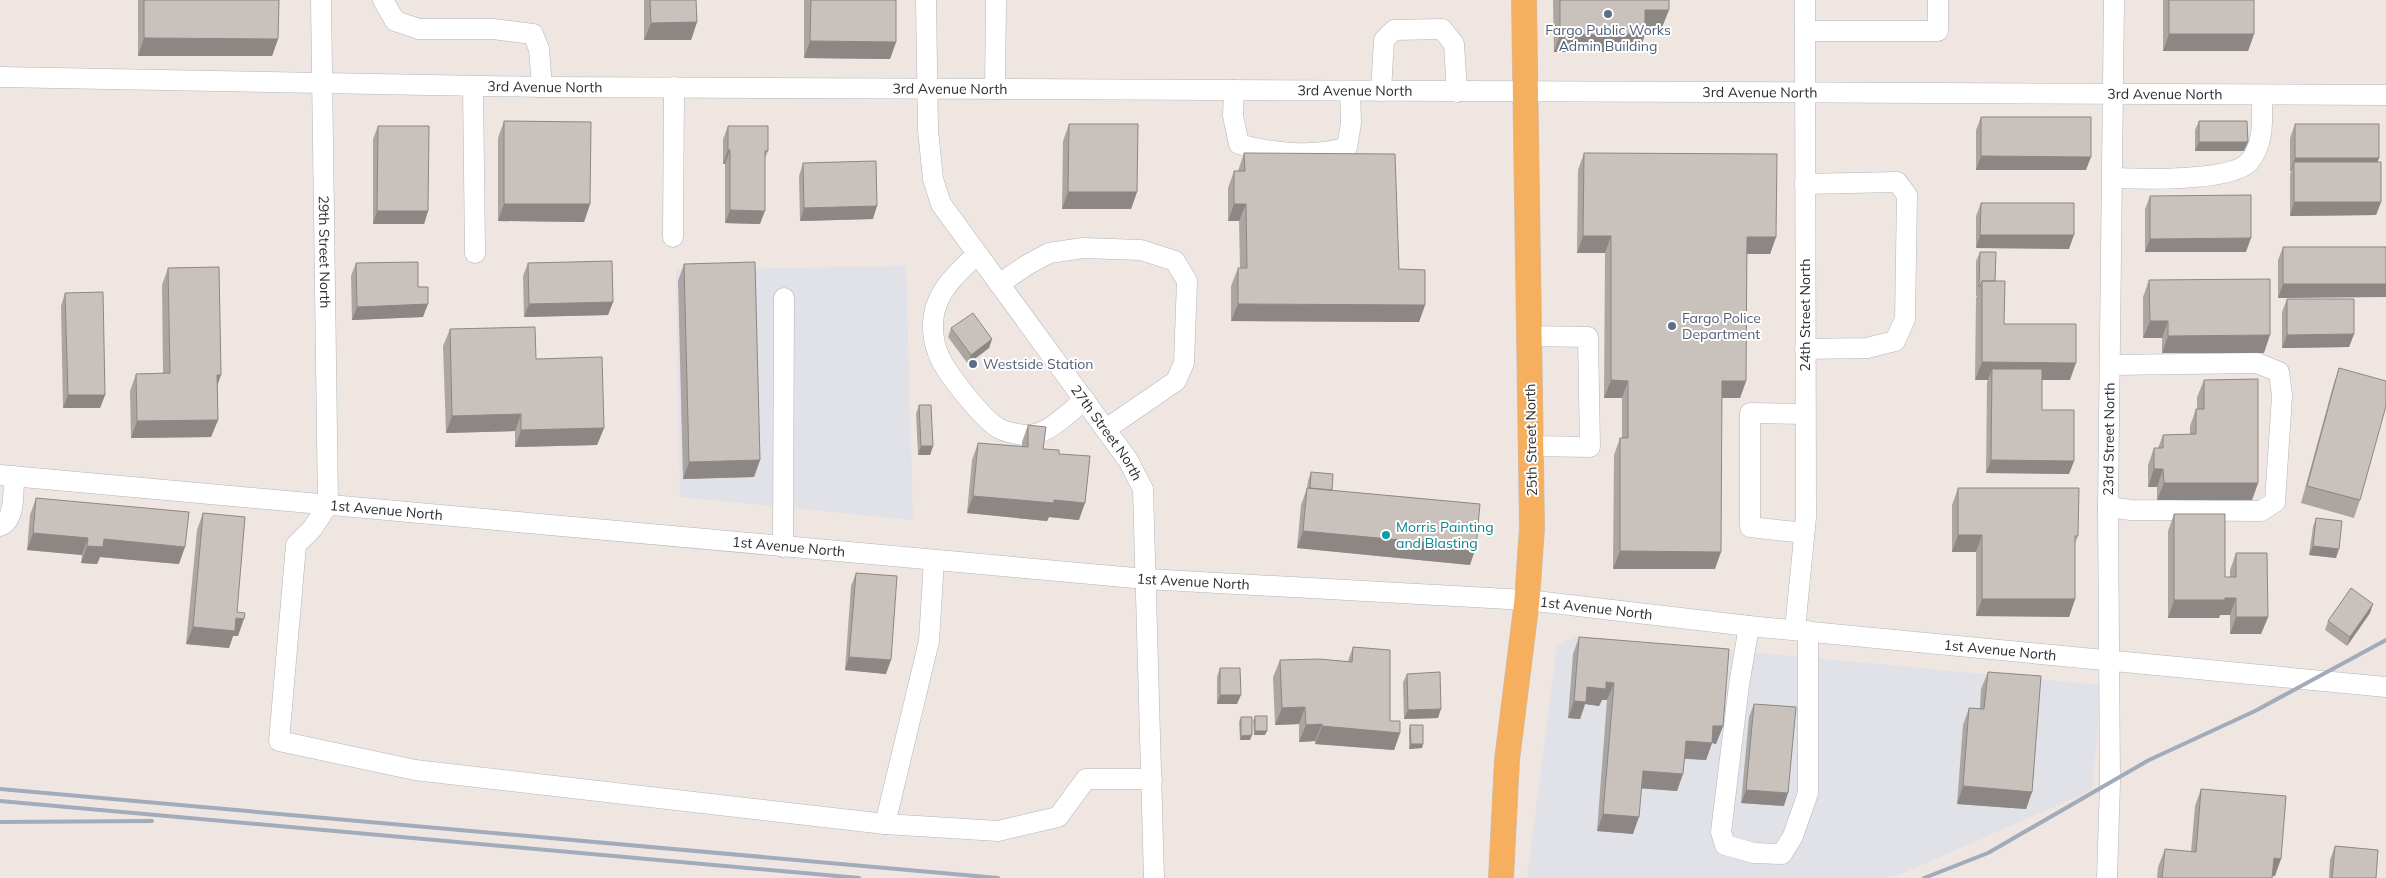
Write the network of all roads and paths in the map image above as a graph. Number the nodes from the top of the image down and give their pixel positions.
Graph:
1 (320, 0) edge
2 (383, 0) edge
3 (926, 0) edge
4 (996, 0) edge
5 (1524, 0) edge
6 (1805, 0) edge
7 (1938, 0) edge
8 (2114, 0) edge
9 (1805, 31) junction
10 (0, 77) edge
11 (323, 83) junction
12 (474, 86) junction
13 (542, 87) junction
14 (674, 87) junction
15 (928, 89) junction
16 (996, 89) junction
17 (1234, 90) junction
18 (1350, 91) junction
19 (1381, 91) junction
20 (1457, 92) junction
21 (1525, 92) junction
22 (1805, 93) junction
23 (2114, 94) junction
24 (2262, 95) junction
25 (2386, 96) edge
26 (2113, 178) junction
27 (1805, 184) junction
28 (673, 237) dead end
29 (475, 253) dead end
30 (977, 254) junction
31 (1000, 284) junction
32 (784, 298) dead end
33 (1529, 336) junction
34 (1805, 349) junction
35 (2110, 365) junction
36 (1085, 400) junction
37 (1805, 414) junction
38 (1106, 429) junction
39 (1531, 446) junction
40 (7, 476) edge
41 (328, 505) junction
42 (2108, 507) junction
43 (0, 526) edge
44 (1804, 533) junction
45 (783, 547) junction
46 (934, 560) junction
47 (1146, 579) junction
48 (1527, 600) junction
49 (1750, 626) junction
50 (1802, 630) junction
51 (2108, 661) junction
52 (2386, 687) edge
53 (1152, 779) junction
54 (885, 824) junction
55 (1154, 878) edge
56 (1501, 878) edge
57 (2107, 878) edge

1 - 11 street, 29th Street North
2 - 13 street
3 - 15 street, 27th Street North
4 - 16 street
5 - 21 main road, 25th Street North
6 - 9 street, 24th Street North
7 - 9 street
8 - 23 street, 23rd Street North
9 - 22 street, 24th Street North
10 - 11 street, 3rd Avenue North
11 - 12 street, 3rd Avenue North
11 - 41 street, 29th Street North
12 - 13 street, 3rd Avenue North
12 - 29 street
13 - 14 street, 3rd Avenue North
14 - 15 street, 3rd Avenue North
14 - 28 street
15 - 16 street, 3rd Avenue North
15 - 30 street, 27th Street North
16 - 17 street, 3rd Avenue North
17 - 18 street, 3rd Avenue North
17 - 18 street
18 - 19 street, 3rd Avenue North
19 - 20 street, 3rd Avenue North
19 - 20 street
20 - 21 street, 3rd Avenue North
21 - 22 street, 3rd Avenue North
21 - 33 main road, 25th Street North
22 - 23 street, 3rd Avenue North
22 - 27 street, 24th Street North
23 - 24 street, 3rd Avenue North
23 - 26 street, 23rd Street North
24 - 25 street, 3rd Avenue North
24 - 26 street
26 - 35 street, 23rd Street North
27 - 34 street, 24th Street North
27 - 34 street
30 - 31 street, 27th Street North
30 - 36 street
31 - 36 street, 27th Street North
31 - 38 street
32 - 45 street
33 - 39 main road, 25th Street North
33 - 39 street
34 - 37 street, 24th Street North
35 - 42 street, 23rd Street North
35 - 42 street
36 - 38 street, 27th Street North
37 - 44 street, 24th Street North
37 - 44 street
38 - 47 street, 27th Street North
39 - 48 main road, 25th Street North
40 - 41 street, 1st Avenue North
40 - 43 street
41 - 45 street, 1st Avenue North
41 - 54 street
42 - 51 street, 23rd Street North
44 - 50 street, 24th Street North
45 - 46 street, 1st Avenue North
46 - 47 street, 1st Avenue North
46 - 54 street
47 - 48 street, 1st Avenue North
47 - 53 street, 27th Street North
48 - 49 street, 1st Avenue North
48 - 56 main road, 25th Street North
49 - 50 street, 1st Avenue North
49 - 50 street, 24th Street North
50 - 51 street, 1st Avenue North
51 - 52 street, 1st Avenue North
51 - 57 street, 23rd Street North
53 - 54 street
53 - 55 street, 27th Street North

